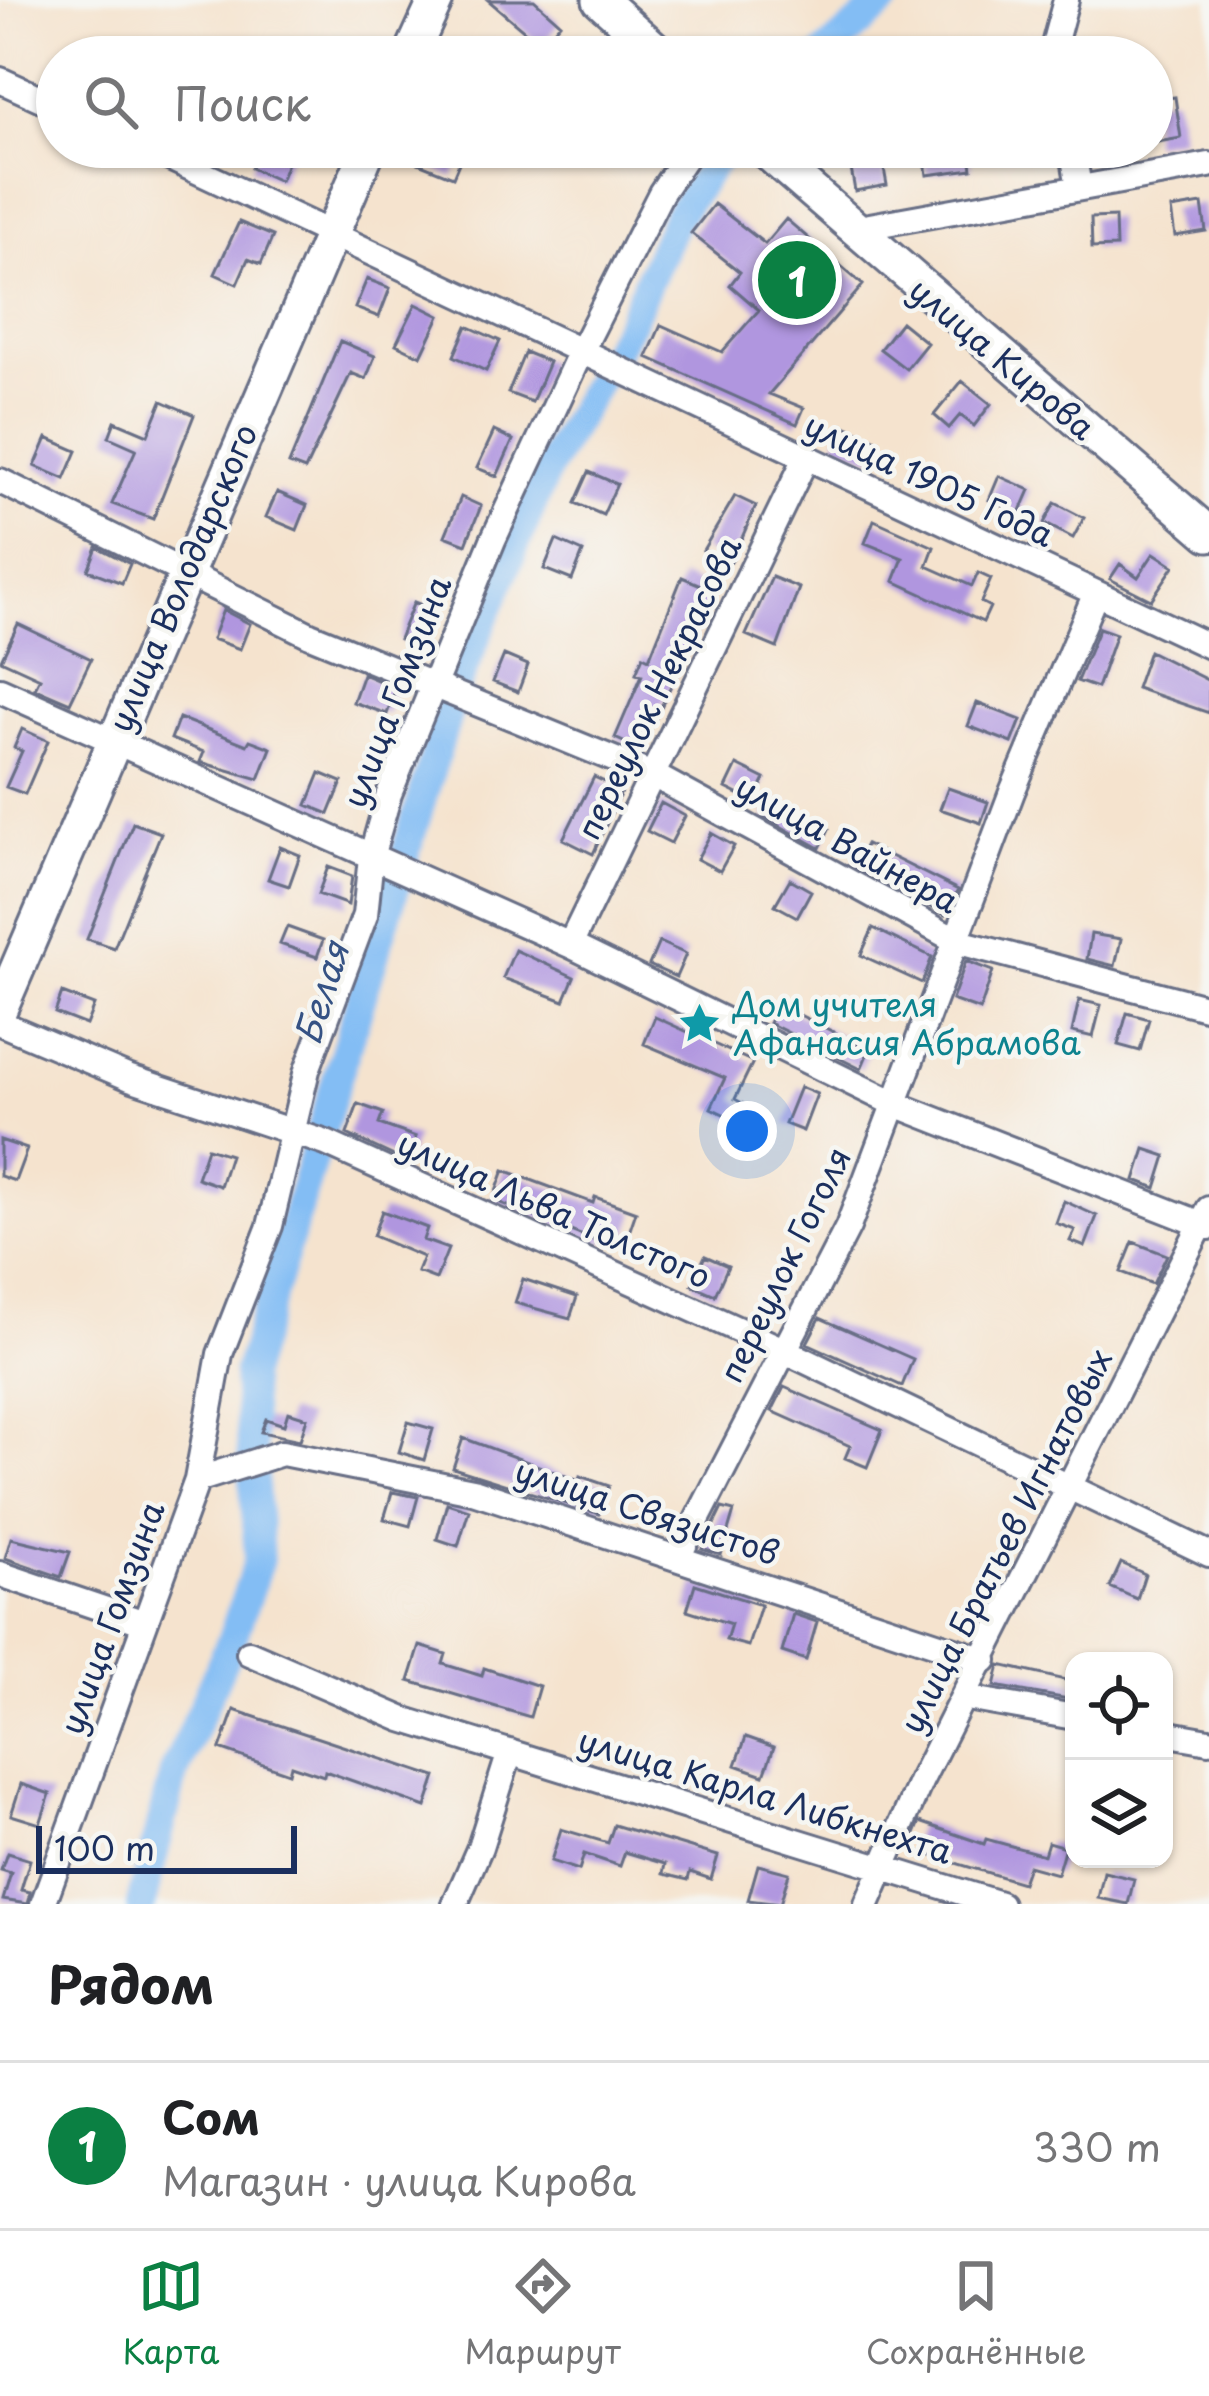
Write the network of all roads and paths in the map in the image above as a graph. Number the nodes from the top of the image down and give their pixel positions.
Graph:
1 (436, 0) edge
2 (600, 0) edge
3 (1066, 0) edge
4 (420, 36) edge
5 (640, 36) edge
6 (1056, 36) edge
7 (0, 80) edge
8 (36, 96) edge
9 (1209, 165) edge
10 (192, 168) edge
11 (360, 168) edge
12 (678, 168) edge
13 (782, 168) edge
14 (1075, 168) edge
15 (1078, 187) junction
16 (853, 229) junction
17 (331, 232) junction
18 (581, 351) junction
19 (806, 458) junction
20 (0, 482) edge
21 (1209, 534) edge
22 (185, 572) junction
23 (1095, 595) junction
24 (1209, 646) edge
25 (433, 682) junction
26 (0, 690) edge
27 (113, 744) junction
28 (655, 776) junction
29 (371, 857) junction
30 (958, 942) junction
31 (570, 946) junction
32 (1209, 1008) edge
33 (0, 1009) edge
34 (0, 1023) edge
35 (895, 1104) junction
36 (291, 1130) junction
37 (1206, 1220) edge
38 (781, 1349) junction
39 (197, 1480) junction
40 (1071, 1489) junction
41 (1209, 1554) edge
42 (679, 1555) junction
43 (0, 1574) edge
44 (145, 1623) junction
45 (249, 1653) dead end
46 (985, 1660) junction
47 (968, 1697) junction
48 (1065, 1715) edge
49 (1173, 1735) edge
50 (1209, 1741) edge
51 (510, 1752) junction
52 (880, 1865) junction
53 (43, 1904) edge
54 (455, 1904) edge
55 (867, 1904) edge
56 (1000, 1904) edge

1 - 4 main road
2 - 5 main road
3 - 6 street
7 - 8 street
9 - 15 street
10 - 17 street
11 - 17 main road, улица Володарского
12 - 18 street, улица Гомзина
13 - 16 main road, улица Кирова
14 - 15 street
15 - 16 street
16 - 21 main road, улица Кирова
17 - 18 street
17 - 22 main road, улица Володарского
18 - 19 street, улица 1905 Года
18 - 25 street, улица Гомзина
19 - 23 street, улица 1905 Года
19 - 28 street, переулок Некрасова
20 - 22 street
22 - 25 street
22 - 27 main road, улица Володарского
23 - 24 street, улица 1905 Года
23 - 30 street, переулок Гоголя
25 - 28 street, улица Вайнера
25 - 29 street, улица Гомзина
26 - 27 street
27 - 29 street
27 - 33 main road, улица Володарского
28 - 30 street, улица Вайнера
28 - 31 street, переулок Некрасова
29 - 31 street
29 - 36 street, улица Гомзина
30 - 32 street, улица Вайнера
30 - 35 street, переулок Гоголя
31 - 35 street
34 - 36 street
35 - 37 street
35 - 38 street, переулок Гоголя
36 - 38 street, улица Льва Толстого
36 - 39 street, улица Гомзина
37 - 40 street, улица Братьев Игнатовых
38 - 40 street, улица Льва Толстого
38 - 42 street, переулок Гоголя
39 - 42 street, улица Связистов
39 - 44 street, улица Гомзина
40 - 41 street, улица Льва Толстого
40 - 46 street, улица Братьев Игнатовых
42 - 46 street, улица Связистов
43 - 44 street
44 - 53 street, улица Гомзина
45 - 51 street, улица Карла Либкнехта
46 - 47 street, улица Братьев Игнатовых
47 - 48 street
47 - 52 street, улица Братьев Игнатовых
49 - 50 street
51 - 52 street, улица Карла Либкнехта
51 - 54 street
52 - 55 street, улица Братьев Игнатовых
52 - 56 street, улица Карла Либкнехта

